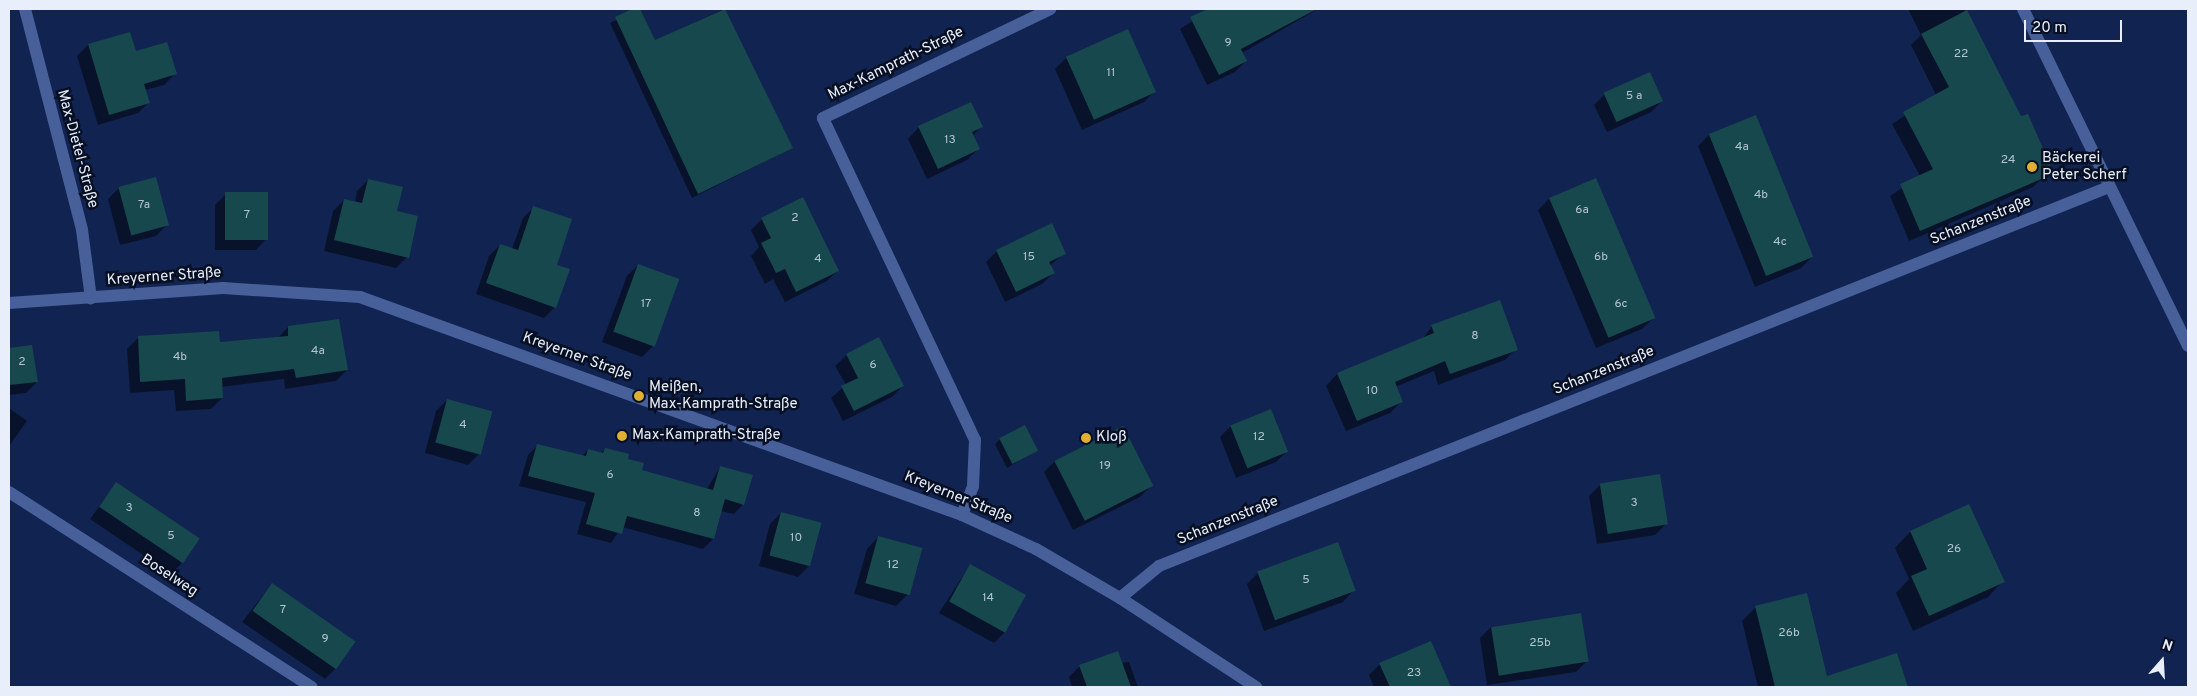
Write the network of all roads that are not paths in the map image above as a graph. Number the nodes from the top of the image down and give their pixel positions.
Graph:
1 (25, 9) edge
2 (1050, 9) edge
3 (2023, 9) edge
4 (2109, 187) junction
5 (91, 298) junction
6 (9, 303) edge
7 (2188, 346) edge
8 (9, 492) edge
9 (962, 515) junction
10 (1120, 598) junction
11 (312, 687) edge
12 (1256, 687) edge

1 - 5 street, Max-Dietel-Straße
2 - 9 street, Max-Kamprath-Straße
3 - 4 street
4 - 7 street
4 - 10 street, Schanzenstraße
5 - 6 street, Kreyerner Straße
5 - 9 street, Kreyerner Straße
8 - 11 street, Boselweg
9 - 10 street, Kreyerner Straße
10 - 12 street, Kreyerner Straße

